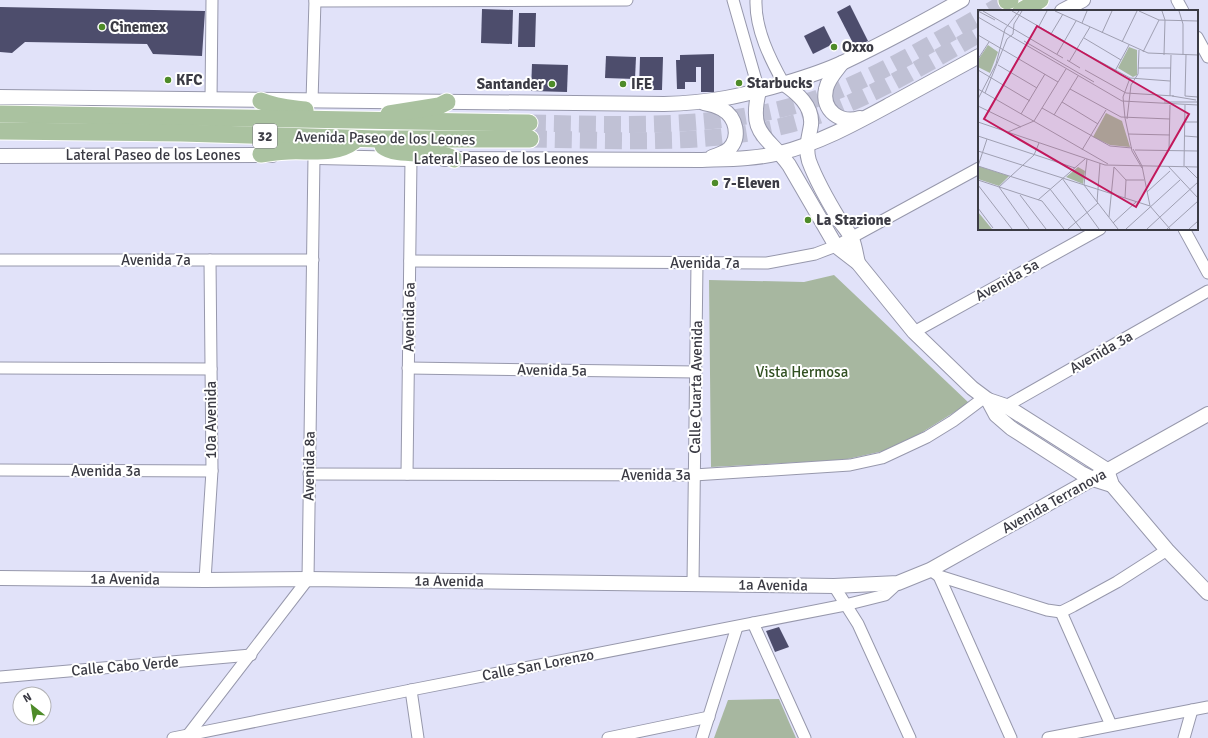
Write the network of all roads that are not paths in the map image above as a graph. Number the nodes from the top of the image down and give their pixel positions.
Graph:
1 (212, 0) edge
2 (315, 0) edge
3 (620, 0) edge
4 (733, 0) edge
5 (756, 0) edge
6 (962, 0) edge
7 (1040, 0) edge
8 (1083, 0) edge
9 (1177, 0) edge
10 (1013, 4) edge
11 (1064, 10) edge
12 (1182, 10) edge
13 (1198, 39) edge
14 (978, 57) edge
15 (1208, 57) edge
16 (843, 63) junction
17 (784, 84) junction
18 (759, 91) junction
19 (0, 97) edge
20 (211, 100) junction
21 (312, 100) junction
22 (261, 101) junction
23 (447, 102) junction
24 (701, 102) junction
25 (0, 114) edge
26 (870, 116) junction
27 (329, 120) junction
28 (370, 121) junction
29 (0, 131) edge
30 (357, 139) junction
31 (378, 140) junction
32 (807, 145) junction
33 (780, 153) junction
34 (260, 154) junction
35 (0, 156) edge
36 (314, 157) junction
37 (411, 159) junction
38 (454, 159) junction
39 (702, 160) junction
40 (978, 169) edge
41 (1098, 230) edge
42 (1185, 230) edge
43 (852, 238) junction
44 (836, 246) junction
45 (0, 260) edge
46 (210, 260) junction
47 (312, 260) junction
48 (410, 261) junction
49 (697, 263) junction
50 (858, 263) junction
51 (1208, 273) edge
52 (1208, 291) edge
53 (914, 332) junction
54 (0, 368) edge
55 (408, 368) junction
56 (211, 369) junction
57 (696, 372) junction
58 (987, 399) junction
59 (1001, 410) junction
60 (1208, 414) edge
61 (0, 470) edge
62 (1107, 470) junction
63 (212, 471) junction
64 (309, 474) junction
65 (407, 474) junction
66 (694, 475) junction
67 (1093, 479) junction
68 (1112, 486) junction
69 (1167, 550) junction
70 (934, 573) junction
71 (0, 578) edge
72 (308, 579) junction
73 (205, 580) junction
74 (692, 583) junction
75 (898, 583) junction
76 (834, 586) junction
77 (1208, 594) edge
78 (846, 605) junction
79 (1062, 612) junction
80 (753, 623) junction
81 (737, 627) junction
82 (251, 655) junction
83 (0, 676) edge
84 (411, 690) junction
85 (1208, 707) edge
86 (1192, 710) junction
87 (709, 717) junction
88 (1111, 725) junction
89 (188, 735) junction
90 (172, 738) edge
91 (418, 738) edge
92 (608, 738) edge
93 (702, 738) edge
94 (805, 738) edge
95 (910, 738) edge
96 (1011, 738) edge
97 (1048, 738) edge
98 (1184, 738) edge

1 - 20 street
2 - 3 street
2 - 21 street
4 - 18 street
5 - 17 street
6 - 16 street
7 - 10 main road
8 - 11 street
9 - 12 street
13 - 15 street
14 - 26 street, Lateral Paseo de los Leones
16 - 17 street
16 - 26 street
17 - 18 street
17 - 32 street
18 - 24 street
18 - 33 street
19 - 20 street
20 - 22 street
21 - 22 street
21 - 23 street
22 - 27 main road
23 - 24 street
23 - 28 main road
24 - 39 street
25 - 27 main road, Avenida Paseo de los Leones / 32
26 - 32 street, Lateral Paseo de los Leones
27 - 28 main road, Avenida Paseo de los Leones / 32
28 - 31 main road, Avenida Paseo de los Leones / 32
29 - 30 main road, Avenida Paseo de los Leones / 32
30 - 31 main road, Avenida Paseo de los Leones / 32
30 - 34 main road
31 - 38 main road
32 - 33 street, Lateral Paseo de los Leones
32 - 43 street
33 - 39 street, Lateral Paseo de los Leones
33 - 44 street
34 - 35 street, Lateral Paseo de los Leones
34 - 36 street, Lateral Paseo de los Leones
36 - 37 street, Lateral Paseo de los Leones
36 - 47 street, Avenida 8a
37 - 38 street, Lateral Paseo de los Leones
37 - 48 street, Avenida 6a
38 - 39 street, Lateral Paseo de los Leones
40 - 43 street, Avenida 7a
41 - 53 street, Avenida 5a
42 - 51 street
43 - 44 street, Avenida 7a
43 - 50 street
44 - 49 street, Avenida 7a
44 - 50 street
45 - 46 street, Avenida 7a
46 - 47 street, Avenida 7a
46 - 56 street, 10a Avenida
47 - 64 street, Avenida 8a
48 - 49 street, Avenida 7a
48 - 55 street, Avenida 6a
49 - 57 street, Calle Cuarta Avenida
50 - 53 street
52 - 59 street, Avenida 3a
53 - 58 street
54 - 56 street
55 - 57 street, Avenida 5a
55 - 65 street, Avenida 6a
56 - 63 street, 10a Avenida
57 - 66 street, Calle Cuarta Avenida
58 - 59 street
58 - 66 street, Avenida 3a
59 - 62 street
59 - 67 street
60 - 62 street, Avenida Terranova
61 - 63 street, Avenida 3a
62 - 67 street, Avenida Terranova
62 - 68 street
63 - 73 street, 10a Avenida
64 - 65 street, Avenida 3a
64 - 72 street, Avenida 8a
65 - 66 street, Avenida 3a
66 - 74 street, Calle Cuarta Avenida
67 - 68 street
67 - 70 street, Avenida Terranova
68 - 69 street
69 - 77 street
69 - 79 street
70 - 75 street, Avenida Terranova
70 - 79 street
70 - 96 street
71 - 73 street, 1a Avenida
72 - 73 street, 1a Avenida
72 - 74 street, 1a Avenida
72 - 82 street
74 - 76 street, 1a Avenida
75 - 76 street, 1a Avenida
75 - 78 street, Calle San Lorenzo
76 - 78 street
78 - 80 street, Calle San Lorenzo
78 - 95 street
79 - 88 street
80 - 81 street, Calle San Lorenzo
80 - 94 street
81 - 84 street, Calle San Lorenzo
81 - 87 street
82 - 83 street, Calle Cabo Verde
82 - 89 street
84 - 89 street, Calle San Lorenzo
84 - 91 street
85 - 86 street
86 - 88 street
86 - 98 street
87 - 92 street
87 - 93 street
88 - 97 street
89 - 90 street, Calle San Lorenzo

